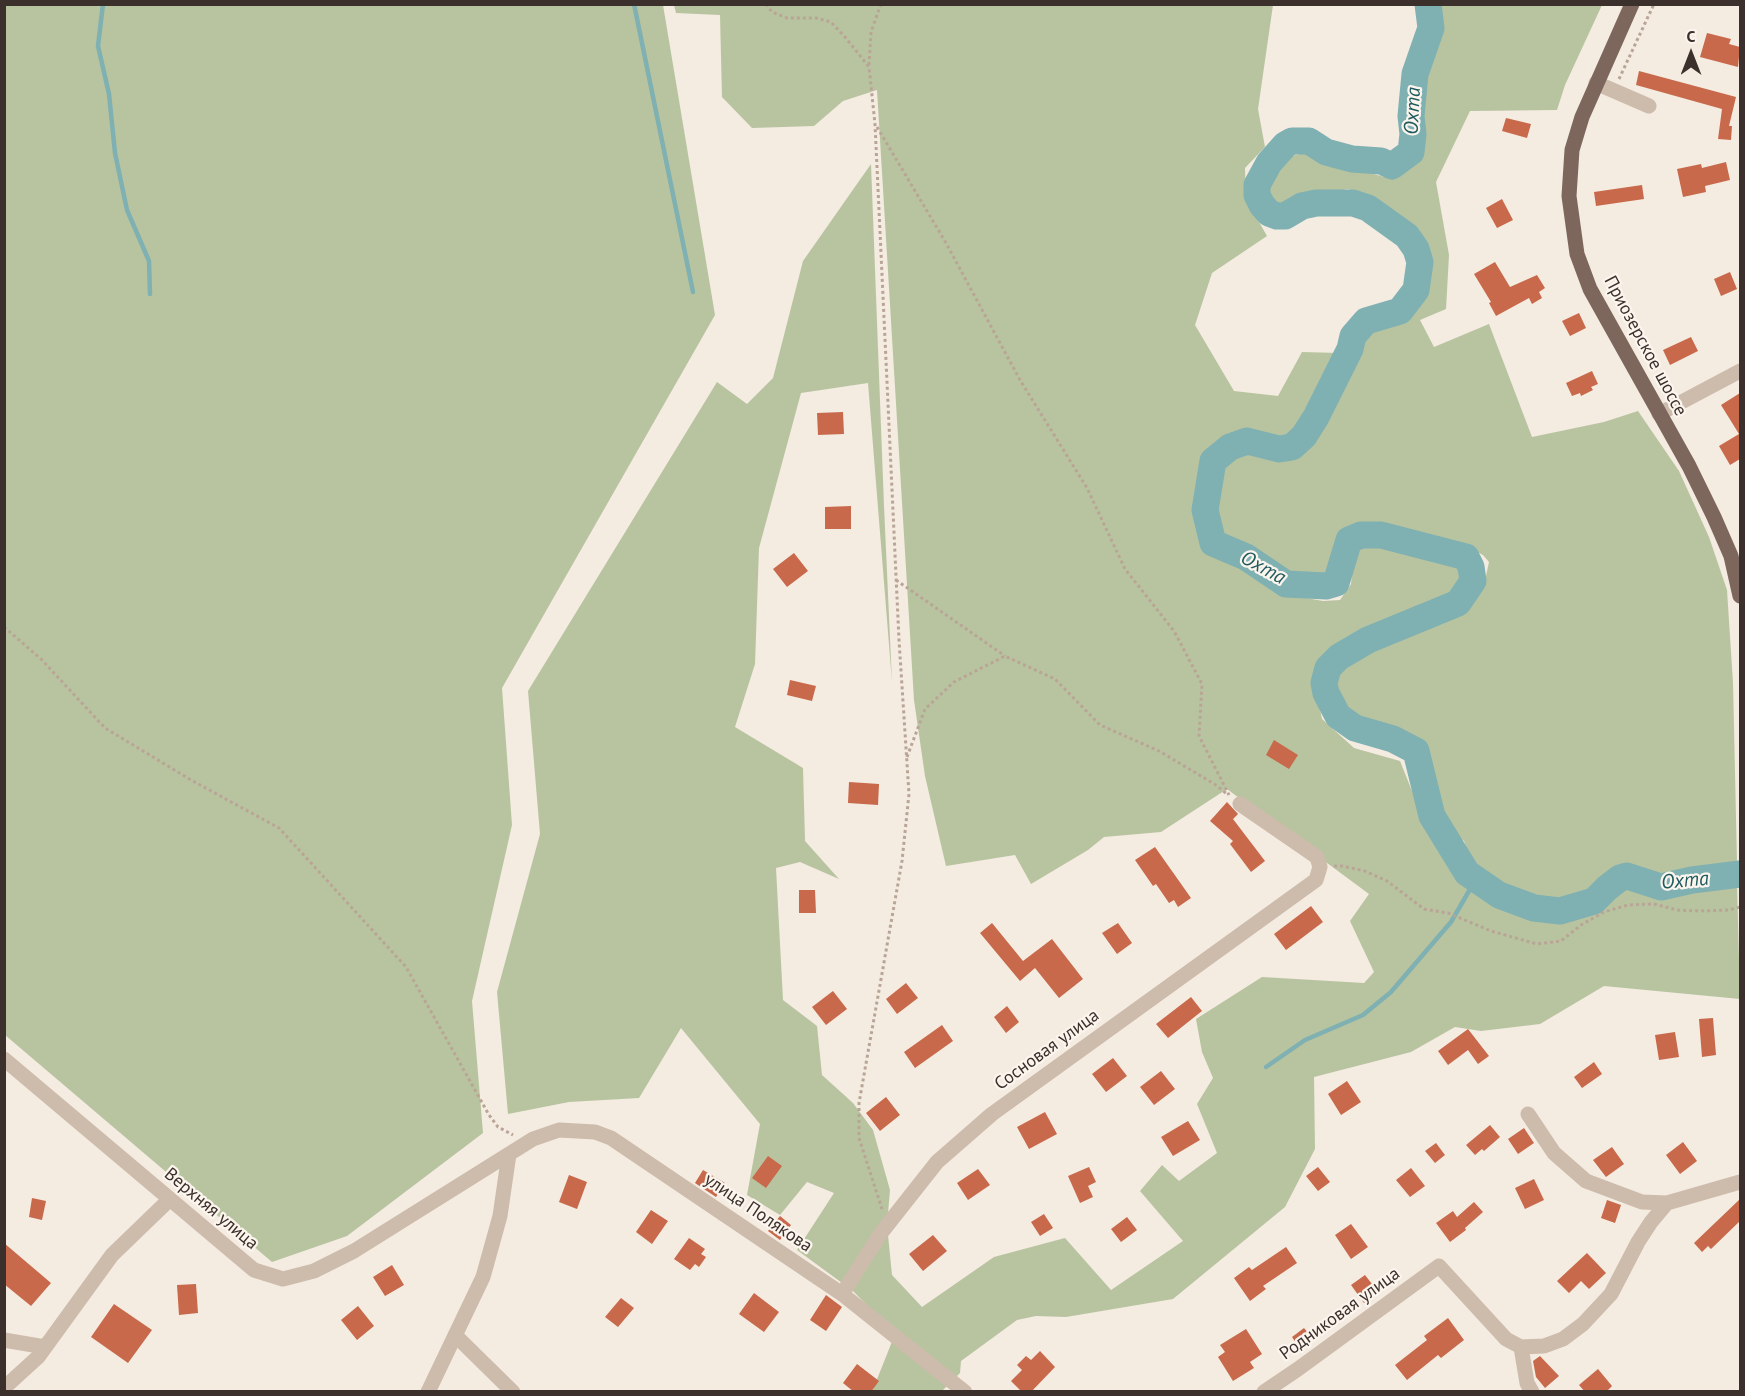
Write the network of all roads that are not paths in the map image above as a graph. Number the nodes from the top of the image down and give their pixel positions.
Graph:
1 (1632, 4) edge
2 (1596, 83) junction
3 (1649, 106) dead end
4 (1740, 370) edge
5 (1659, 414) junction
6 (1740, 596) edge
7 (1240, 804) dead end
8 (4, 1059) edge
9 (1528, 1114) dead end
10 (509, 1154) junction
11 (1740, 1182) edge
12 (170, 1199) junction
13 (1667, 1203) junction
14 (842, 1294) junction
15 (455, 1335) junction
16 (4, 1340) edge
17 (45, 1347) junction
18 (1521, 1347) junction
19 (4, 1388) edge
20 (428, 1392) edge
21 (513, 1392) edge
22 (965, 1392) edge
23 (1264, 1392) edge
24 (1532, 1392) edge

1 - 2 main road, Приозерское шоссе
2 - 3 street
2 - 5 main road, Приозерское шоссе
4 - 5 street
5 - 6 main road, Приозерское шоссе
7 - 14 street, Сосновая улица
8 - 12 street, Верхняя улица
9 - 13 street
10 - 12 street, Верхняя улица
10 - 14 street, улица Полякова
10 - 15 street
11 - 13 street
12 - 17 street
13 - 18 street
14 - 22 street, улица Полякова
15 - 20 street
15 - 21 street
16 - 17 street
17 - 19 street
18 - 23 street, Родниковая улица
18 - 24 street

